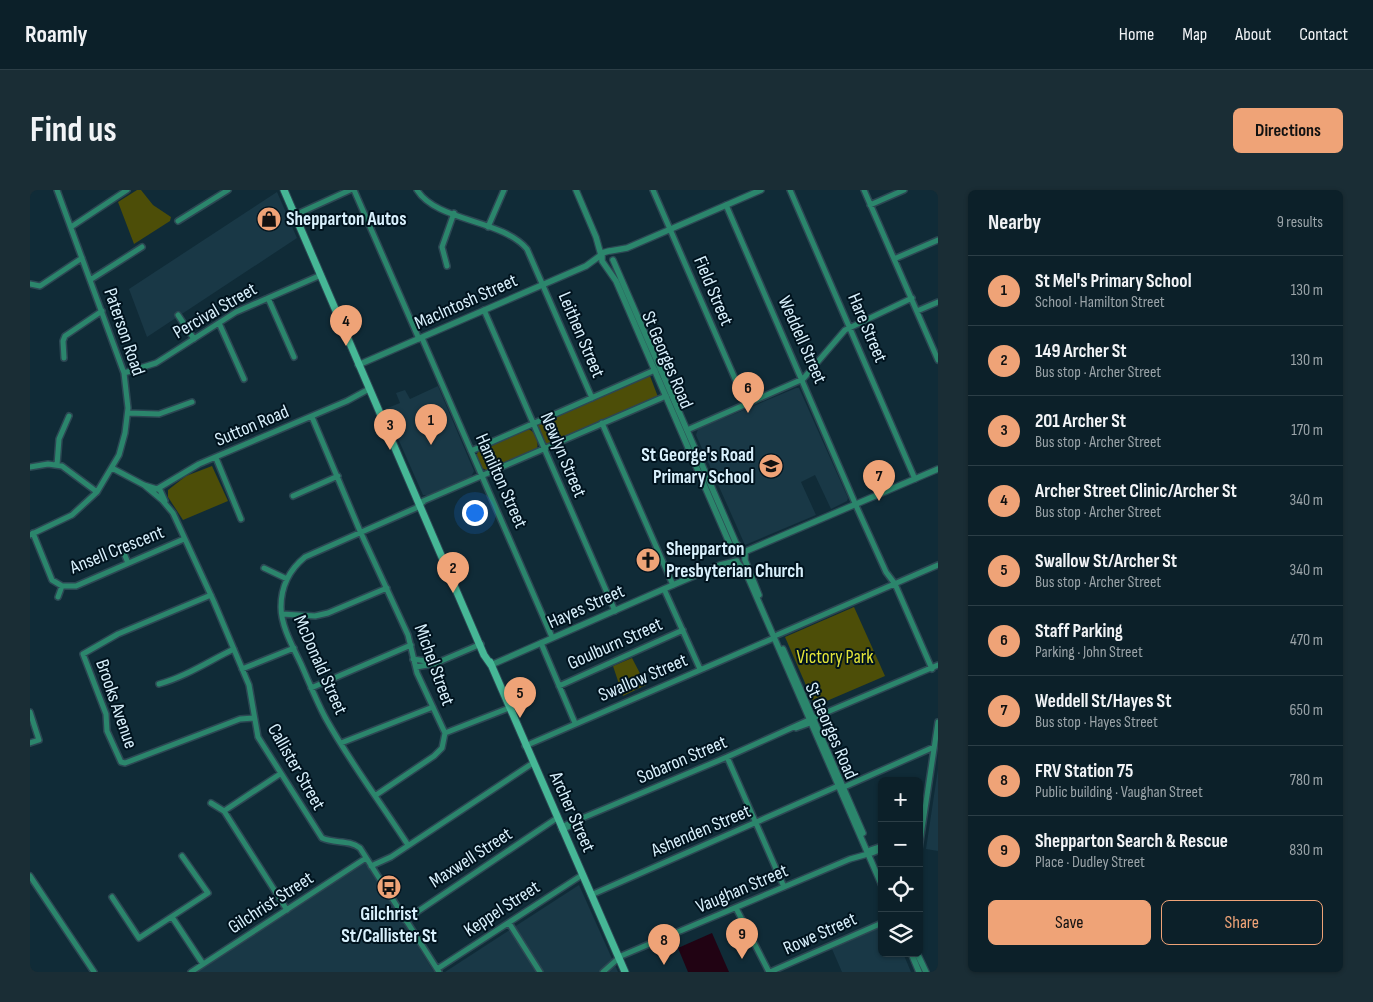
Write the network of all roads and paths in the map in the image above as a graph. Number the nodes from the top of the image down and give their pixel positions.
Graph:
1 (57, 190) edge
2 (127, 190) edge
3 (228, 190) edge
4 (284, 190) edge
5 (350, 190) edge
6 (354, 190) edge
7 (417, 190) edge
8 (504, 190) edge
9 (576, 190) edge
10 (653, 190) edge
11 (761, 190) edge
12 (790, 190) edge
13 (864, 190) edge
14 (904, 190) edge
15 (218, 192) edge
16 (747, 193) edge
17 (726, 205) junction
18 (870, 205) junction
19 (454, 214) junction
20 (294, 215) junction
21 (178, 221) dead end
22 (71, 227) junction
23 (488, 227) junction
24 (670, 229) junction
25 (596, 236) junction
26 (938, 240) edge
27 (142, 247) dead end
28 (627, 248) junction
29 (610, 251) junction
30 (82, 258) junction
31 (602, 259) junction
32 (894, 259) junction
33 (613, 260) junction
34 (447, 266) dead end
35 (321, 275) junction
36 (90, 280) junction
37 (30, 284) edge
38 (544, 284) junction
39 (268, 298) junction
40 (912, 298) junction
41 (938, 302) edge
42 (484, 310) junction
43 (632, 310) junction
44 (102, 311) junction
45 (917, 311) junction
46 (178, 316) dead end
47 (219, 323) junction
48 (850, 326) junction
49 (420, 338) junction
50 (194, 339) junction
51 (294, 357) dead end
52 (64, 358) dead end
53 (938, 360) edge
54 (358, 365) junction
55 (658, 369) junction
56 (124, 373) junction
57 (244, 379) dead end
58 (803, 379) junction
59 (370, 391) junction
60 (592, 398) junction
61 (669, 398) junction
62 (192, 402) dead end
63 (746, 404) junction
64 (128, 413) junction
65 (70, 416) dead end
66 (312, 417) junction
67 (602, 423) junction
68 (533, 424) junction
69 (684, 431) junction
70 (543, 449) junction
71 (471, 451) junction
72 (216, 458) junction
73 (57, 464) junction
74 (30, 467) edge
75 (112, 468) junction
76 (938, 469) edge
77 (338, 476) junction
78 (482, 476) junction
79 (915, 479) junction
80 (97, 492) junction
81 (158, 492) junction
82 (293, 496) dead end
83 (421, 503) junction
84 (857, 504) junction
85 (241, 518) dead end
86 (362, 531) junction
87 (32, 534) edge
88 (184, 539) junction
89 (732, 541) junction
90 (121, 546) dead end
91 (761, 546) junction
92 (743, 551) junction
93 (734, 554) junction
94 (745, 560) junction
95 (737, 561) junction
96 (128, 563) junction
97 (720, 565) junction
98 (938, 565) edge
99 (264, 568) dead end
100 (748, 573) junction
101 (287, 579) junction
102 (894, 584) junction
103 (673, 585) junction
104 (62, 586) junction
105 (387, 588) junction
106 (664, 589) junction
107 (211, 595) junction
108 (58, 597) dead end
109 (615, 611) junction
110 (282, 614) junction
111 (683, 630) junction
112 (775, 636) junction
113 (552, 638) junction
114 (541, 643) junction
115 (481, 644) junction
116 (411, 645) junction
117 (294, 648) junction
118 (234, 649) junction
119 (414, 659) junction
120 (438, 663) junction
121 (491, 665) junction
122 (416, 667) junction
123 (936, 668) edge
124 (242, 669) junction
125 (700, 670) junction
126 (159, 684) dead end
127 (559, 686) junction
128 (312, 688) junction
129 (433, 707) junction
130 (510, 708) junction
131 (30, 712) edge
132 (254, 718) junction
133 (812, 720) junction
134 (938, 722) edge
135 (575, 723) junction
136 (445, 733) junction
137 (30, 743) edge
138 (341, 743) junction
139 (525, 746) junction
140 (934, 747) junction
141 (728, 757) junction
142 (534, 765) junction
143 (280, 774) junction
144 (841, 787) junction
145 (376, 795) junction
146 (211, 803) dead end
147 (224, 811) junction
148 (922, 822) edge
149 (756, 823) junction
150 (560, 824) junction
151 (408, 845) junction
152 (878, 849) edge
153 (869, 852) junction
154 (182, 856) dead end
155 (366, 858) junction
156 (372, 867) junction
157 (878, 869) edge
158 (582, 875) junction
159 (30, 876) edge
160 (878, 876) edge
161 (784, 887) junction
162 (591, 895) junction
163 (112, 897) dead end
164 (738, 907) junction
165 (288, 910) junction
166 (172, 916) junction
167 (404, 918) junction
168 (509, 923) junction
169 (878, 925) edge
170 (913, 957) edge
171 (919, 957) edge
172 (619, 960) junction
173 (203, 964) junction
174 (438, 970) edge
175 (194, 971) edge
176 (94, 972) edge
177 (540, 972) edge
178 (604, 972) edge
179 (624, 972) edge
180 (768, 972) edge
181 (919, 972) edge
182 (926, 972) edge

1 - 22 street, Paterson Road
2 - 22 street
3 - 15 street
4 - 20 main road, Archer Street
5 - 20 street
6 - 49 street, Hamilton Street
7 - 19 street, Leithen Street
8 - 23 street
9 - 25 street, St Georges Road
10 - 24 street, Field Street
11 - 16 street
12 - 48 street, Hare Street
13 - 18 street
14 - 18 street
15 - 21 street
16 - 17 street
17 - 24 street
17 - 58 street, Weddell Street
18 - 32 street
19 - 23 street, Leithen Street
19 - 34 street
20 - 35 main road, Archer Street
22 - 30 street, Paterson Road
23 - 38 street, Leithen Street
24 - 28 street
24 - 63 street, Field Street
25 - 29 street, St Georges Road
25 - 31 street, St Georges Road
26 - 32 street
27 - 36 street
28 - 29 street
28 - 33 street
29 - 31 street, MacIntosh Street
29 - 33 street, St Georges Road
30 - 36 street, Paterson Road
30 - 37 street
31 - 33 street
31 - 38 street, MacIntosh Street
31 - 43 street, St Georges Road
32 - 40 street
33 - 43 street, St Georges Road
35 - 39 street, Percival Street
35 - 54 main road, Archer Street
36 - 44 street, Paterson Road
38 - 42 street, MacIntosh Street
38 - 60 street, Leithen Street
39 - 47 street, Percival Street
39 - 51 street
40 - 45 street
40 - 48 street
41 - 45 street
42 - 49 street, MacIntosh Street
42 - 68 street, Newlyn Street
43 - 55 street, St Georges Road
44 - 52 street
44 - 56 street, Paterson Road
45 - 53 street
46 - 50 street
47 - 50 street, Percival Street
47 - 57 street
48 - 58 street
48 - 79 street, Hare Street
49 - 54 street, MacIntosh Street
49 - 71 street, Hamilton Street
50 - 56 street, Percival Street
54 - 59 main road, Archer Street
55 - 60 street
55 - 61 street, St Georges Road
56 - 64 street, Paterson Road
58 - 63 street
58 - 84 street, Weddell Street
59 - 66 street, Sutton Road
59 - 83 main road, Archer Street
60 - 68 street
61 - 67 street, McDonald Street
61 - 69 street, St Georges Road
62 - 64 street
63 - 69 street
64 - 75 street, Paterson Road
65 - 73 street
66 - 72 street, Sutton Road
66 - 77 street, Michel Street
67 - 70 street, McDonald Street
67 - 103 street
68 - 70 street, Newlyn Street
68 - 71 street
69 - 89 street, St Georges Road
70 - 78 street, McDonald Street
70 - 109 street, Newlyn Street
71 - 78 street, Hamilton Street
72 - 81 street, Sutton Road
72 - 85 street
73 - 74 street
73 - 80 street
75 - 80 street, Paterson Road
75 - 81 street, Callister Street
76 - 79 street
77 - 82 street
77 - 86 street, Michel Street
78 - 83 street, McDonald Street
78 - 113 street, Hamilton Street
79 - 84 street
80 - 87 street, Paterson Road
81 - 88 street, Callister Street
83 - 86 street, McDonald Street
83 - 115 main road, Archer Street
84 - 91 street
84 - 102 street, Weddell Street
86 - 101 street, McDonald Street
86 - 105 street, Michel Street
87 - 104 street, Ansell Crescent
88 - 96 street, Ansell Crescent
88 - 107 street, Callister Street
89 - 92 street, St Georges Road
89 - 93 street, St Georges Road
90 - 96 street
91 - 92 street
91 - 94 street
92 - 93 street, Hayes Street
92 - 94 street, St Georges Road
93 - 95 street, St Georges Road
93 - 97 street, Hayes Street
94 - 95 street, Hayes Street
94 - 100 street, St Georges Road
95 - 97 street, Hayes Street
95 - 100 street, St Georges Road
96 - 104 street, Ansell Crescent
97 - 103 street, Hayes Street
98 - 102 street, Swallow Street
99 - 101 street
100 - 112 street, St Georges Road
101 - 110 street, McDonald Street
102 - 112 street, Swallow Street
102 - 123 street, Weddell Street
103 - 106 street, Hayes Street
104 - 108 street
105 - 110 street
105 - 116 street, Michel Street
106 - 109 street, Hayes Street
106 - 111 street
107 - 118 street, Callister Street
107 - 132 street, Brooks Avenue
109 - 113 street, Hayes Street
110 - 117 street, McDonald Street
111 - 125 street
111 - 127 street, Goulburn Street
112 - 125 street, Swallow Street
112 - 133 street, St Georges Road
113 - 114 street, Hayes Street
114 - 121 street, Hayes Street
114 - 127 street
115 - 120 street
115 - 121 main road, Archer Street
116 - 119 street, Michel Street
116 - 128 street
117 - 124 street
117 - 128 street, McDonald Street
118 - 124 street, Callister Street
118 - 126 street
119 - 120 street
119 - 122 street, Michel Street
120 - 122 street
121 - 130 main road, Archer Street
122 - 129 street, Michel Street
123 - 133 street, Sobaron Street
124 - 132 street, Callister Street
125 - 135 street, Swallow Street
127 - 135 street
128 - 138 street, McDonald Street
129 - 136 street, Michel Street
129 - 138 street
130 - 136 street
130 - 139 main road, Archer Street
131 - 137 street
132 - 143 street, Callister Street
133 - 141 street, Sobaron Street
133 - 144 street, St Georges Road
134 - 140 street
135 - 139 street, Swallow Street
136 - 145 street, Michel Street
138 - 145 street, McDonald Street
139 - 142 main road, Archer Street
140 - 144 street, Ashenden Street
140 - 148 street
141 - 149 street
141 - 150 street, Sobaron Street
142 - 150 main road, Archer Street
142 - 151 street
143 - 147 street
143 - 155 street, Callister Street
144 - 149 street, Ashenden Street
144 - 153 street, St Georges Road
145 - 151 street, McDonald Street
146 - 147 street
147 - 165 street
149 - 161 street
149 - 162 street, Ashenden Street
150 - 158 main road, Archer Street
150 - 167 street, Maxwell Street
151 - 156 street
152 - 153 street, Vaughan Street
153 - 157 street, St Georges Road
153 - 160 street, St Georges Road
153 - 161 street, Vaughan Street
154 - 166 street
155 - 156 street, Callister Street
155 - 165 street, Gilchrist Street
156 - 167 street, Callister Street
158 - 162 main road, Archer Street
158 - 168 street, Keppel Street
159 - 176 street
161 - 164 street, Vaughan Street
162 - 172 main road, Archer Street
163 - 166 street
164 - 172 street, Vaughan Street
164 - 180 street
165 - 173 street, Gilchrist Street
166 - 173 street
167 - 174 street, Callister Street
168 - 174 street, Keppel Street
168 - 177 street
169 - 180 street, Rowe Street
170 - 181 street
171 - 182 street
172 - 178 street, Vaughan Street
172 - 179 main road, Archer Street
173 - 175 street, Gilchrist Street

